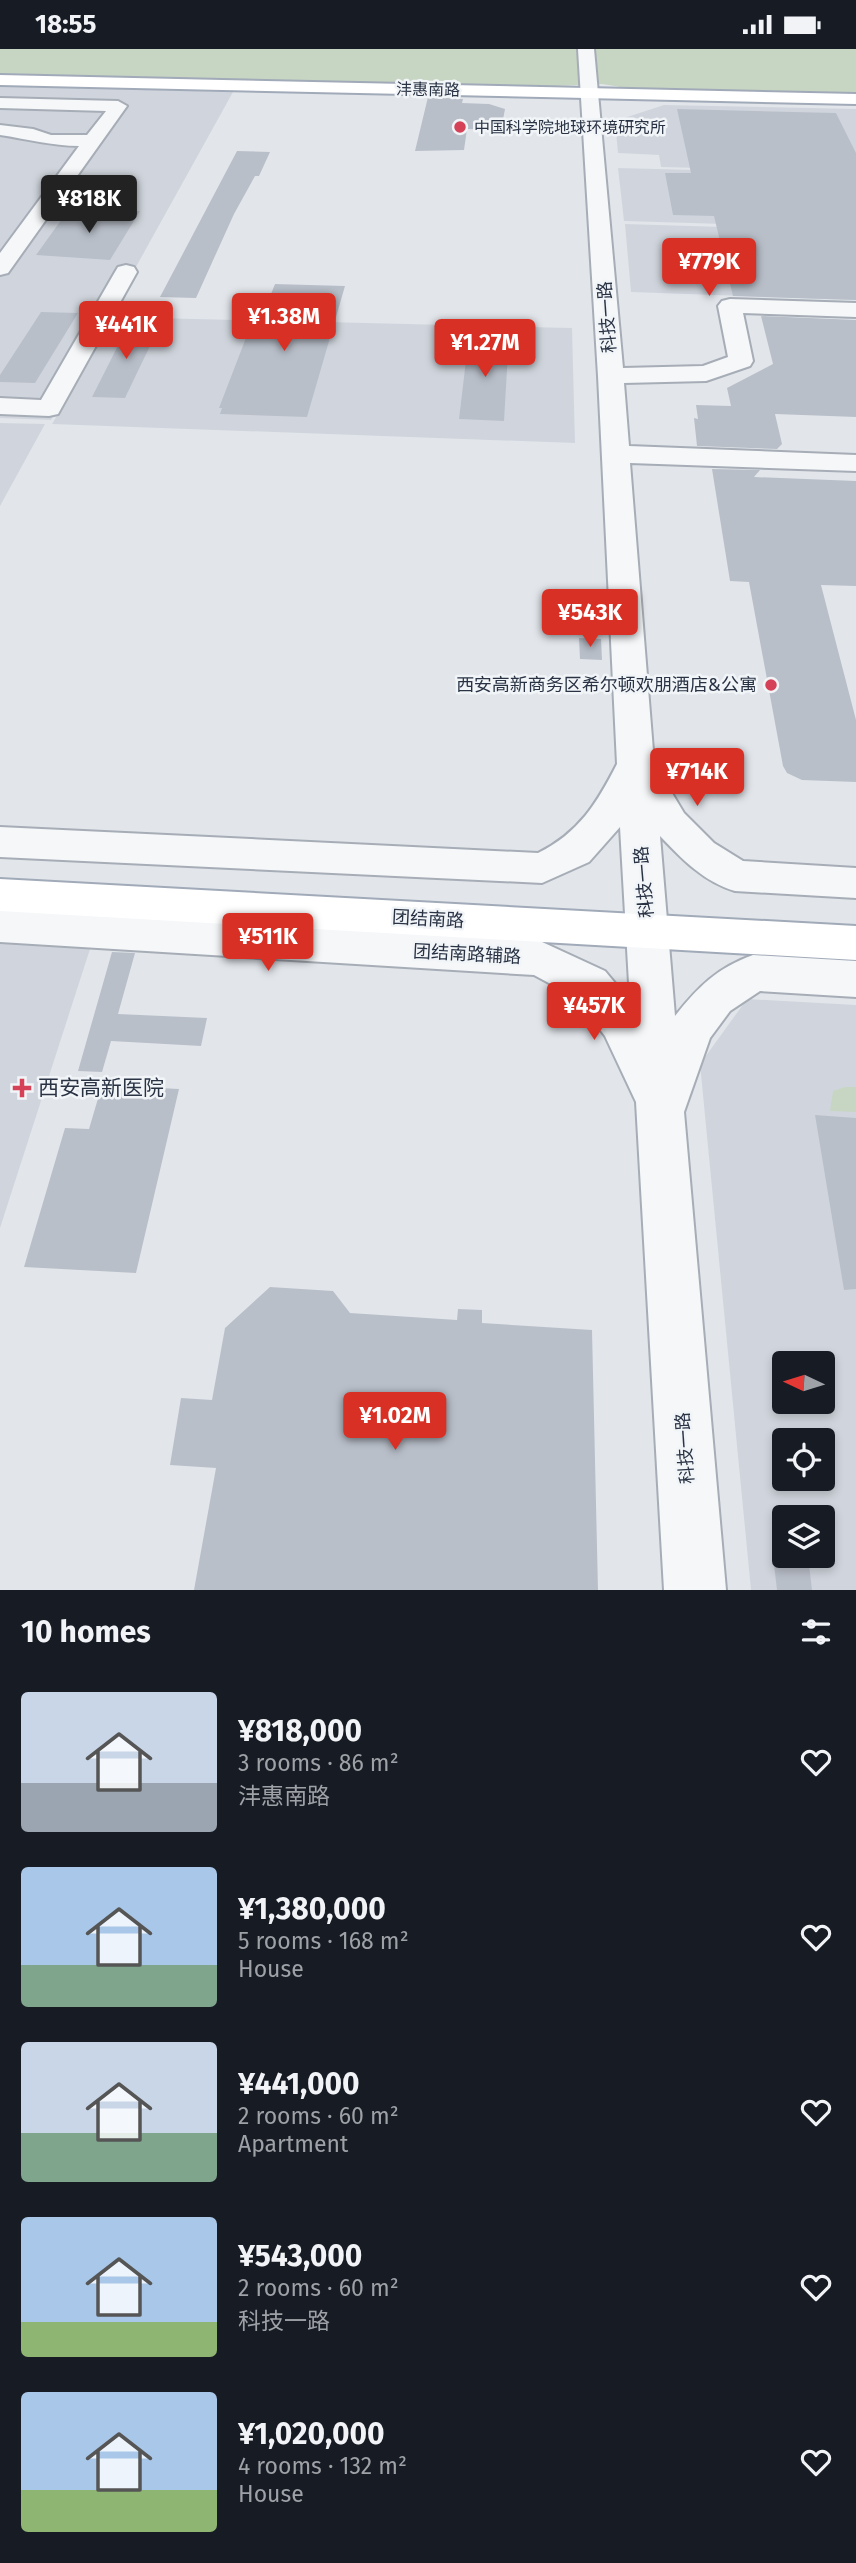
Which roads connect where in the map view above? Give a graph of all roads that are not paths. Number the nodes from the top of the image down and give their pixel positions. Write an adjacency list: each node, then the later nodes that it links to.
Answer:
1 (586, 49): 4 (street, 科技一路)
2 (0, 80): 3 (main road, 沣惠南路)
3 (28, 81): 4 (main road, 沣惠南路); 6 (street)
4 (589, 93): 5 (main road, 沣惠南路); 16 (street, 科技一路)
5 (856, 99)
6 (3, 103): 9 (street)
7 (0, 129): 8 (street)
8 (48, 140): 9 (street); 10 (street)
9 (92, 141): 12 (street)
10 (0, 149)
11 (8, 219): 12 (street)
12 (34, 220): 13 (street)
13 (0, 268)
14 (126, 272): 17 (street)
15 (856, 310): 16 (street)
16 (611, 376): 18 (street, 科技一路)
17 (0, 406)
18 (617, 454): 19 (street); 20 (street, 科技一路)
19 (856, 463)
20 (636, 763): 21 (street); 23 (street); 26 (street, 科技一路)
21 (0, 842)
22 (0, 871): 26 (main road, 团结南路)
23 (856, 883)
24 (0, 895): 26 (main road, 团结南路)
25 (856, 917): 26 (main road, 团结南路)
26 (647, 919): 28 (main road, 团结南路); 30 (street, 科技一路)
27 (0, 926): 30 (street, 团结南路辅路)
28 (856, 943)
29 (856, 979): 30 (street)
30 (662, 1111): 31 (street, 科技一路)
31 (695, 1590)

